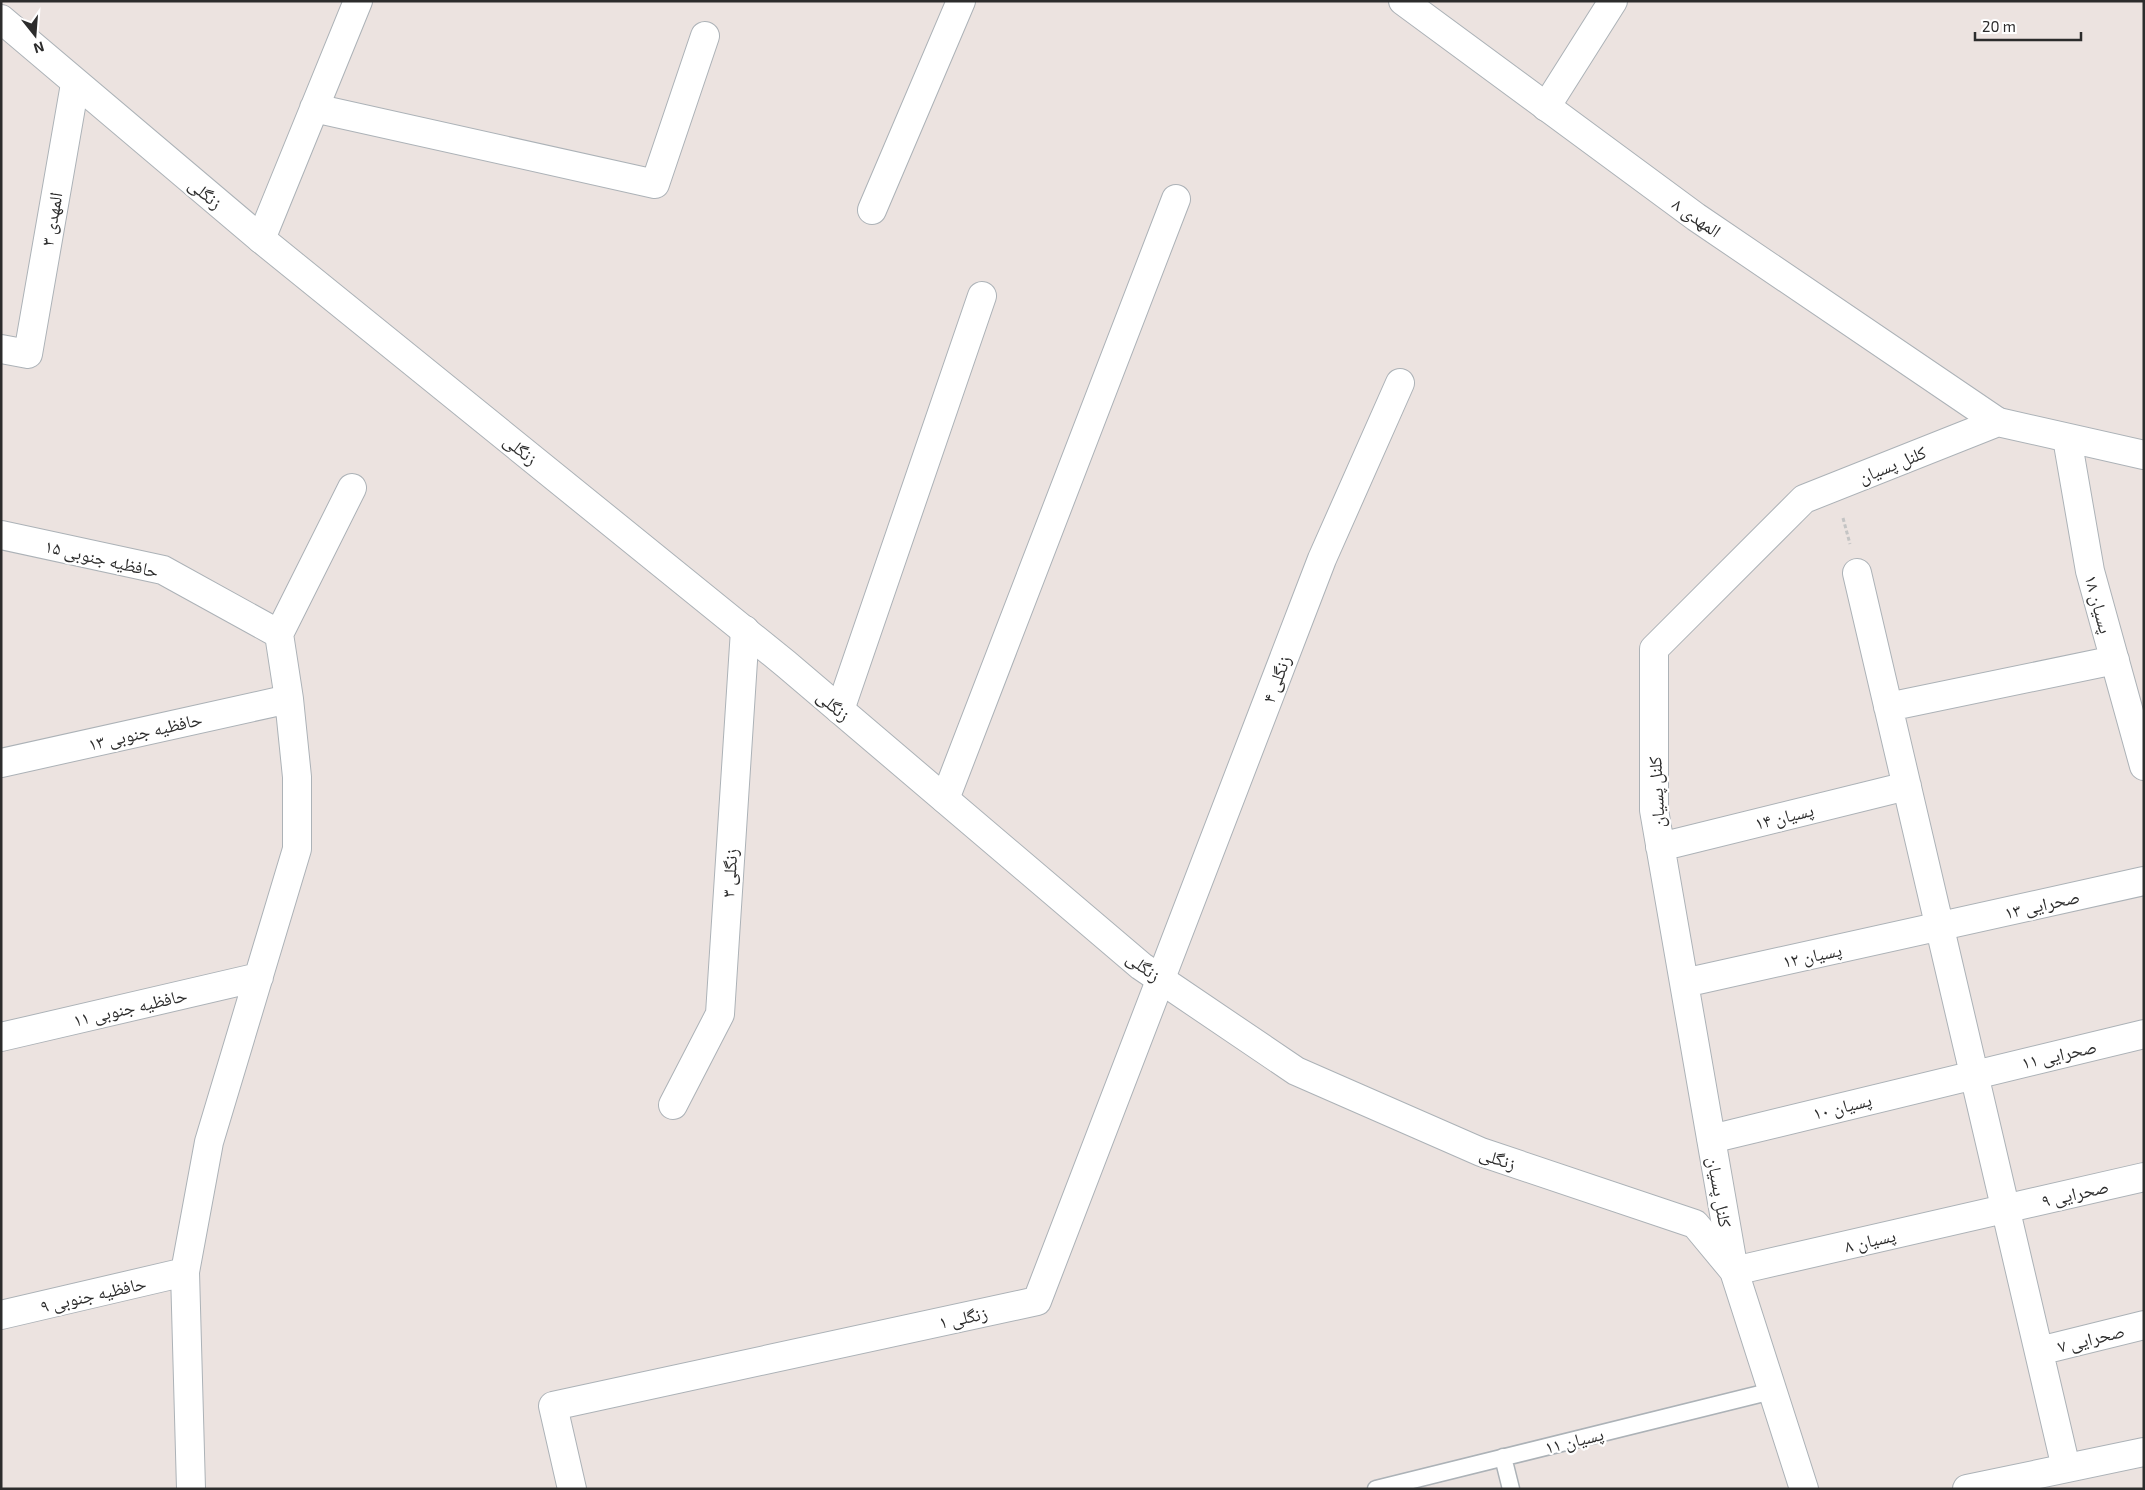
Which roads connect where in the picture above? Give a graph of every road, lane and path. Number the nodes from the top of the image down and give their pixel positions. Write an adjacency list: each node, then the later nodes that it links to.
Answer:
1 (358, 1): 9 (street)
2 (961, 1): 11 (street)
3 (1403, 1): 8 (street, المهدی ۸)
4 (1613, 1): 8 (street)
5 (1, 19): 7 (street, زنگلی)
6 (705, 36): 9 (street)
7 (75, 84): 12 (street, زنگلی); 14 (street, المهدی ۳)
8 (1546, 107): 16 (street, المهدی ۸)
9 (314, 108): 12 (street)
10 (1176, 199): 32 (street)
11 (872, 210)
12 (260, 239): 23 (street, زنگلی)
13 (982, 296): 28 (street)
14 (1, 349)
15 (1400, 382): 37 (street, زنگلی ۴)
16 (1998, 422): 17 (street); 19 (street, کلنل پسیان)
17 (2067, 438): 18 (street); 25 (street, پسیان ۱۸)
18 (2144, 456)
19 (1836, 486): 22 (path); 33 (street, کلنل پسیان)
20 (352, 488): 24 (street)
21 (1, 535): 24 (street, حافظیه جنوبی ۱۵)
22 (1857, 573): 27 (street)
23 (745, 630): 28 (street, زنگلی); 42 (street, زنگلی ۳)
24 (279, 634): 26 (street)
25 (2115, 660): 27 (street); 30 (street, پسیان ۱۸)
26 (289, 699): 29 (street, حافظیه جنوبی ۱۳); 36 (street)
27 (1888, 707): 31 (street)
28 (840, 710): 32 (street, زنگلی)
29 (1, 763)
30 (2144, 766)
31 (1907, 786): 33 (street, پسیان ۱۴); 35 (street)
32 (945, 799): 37 (street, زنگلی)
33 (1660, 847): 38 (street, کلنل پسیان)
34 (2144, 881): 35 (street, صحرایی ۱۳)
35 (1940, 926): 38 (street, پسیان ۱۲); 41 (street)
36 (259, 977): 40 (street, حافظیه جنوبی ۱۱); 47 (street)
37 (1161, 980): 46 (street, زنگلی); 56 (street, زنگلی ۱)
38 (1684, 983): 43 (street, کلنل پسیان)
39 (2144, 1034): 41 (street, صحرایی ۱۱)
40 (1, 1037)
41 (1974, 1074): 43 (street, پسیان ۱۰); 45 (street)
42 (673, 1105)
43 (1711, 1139): 46 (street, کلنل پسیان)
44 (2144, 1176): 45 (street, صحرایی ۹)
45 (2006, 1209): 46 (street, پسیان ۸); 50 (street)
46 (1734, 1271): 51 (street, کلنل پسیان)
47 (185, 1272): 48 (street, حافظیه جنوبی ۹); 55 (street)
48 (1, 1315)
49 (2144, 1325): 50 (street, صحرایی ۷)
50 (2039, 1351): 54 (street)
51 (1772, 1391): 53 (lane, پسیان ۱۱); 59 (street, کلنل پسیان)
52 (2144, 1452): 54 (street)
53 (1503, 1457): 57 (lane, پسیان ۱۱); 58 (lane)
54 (2066, 1468): 60 (street)
55 (191, 1489)
56 (572, 1489)
57 (1376, 1489)
58 (1511, 1489)
59 (1804, 1489)
60 (1967, 1489)

